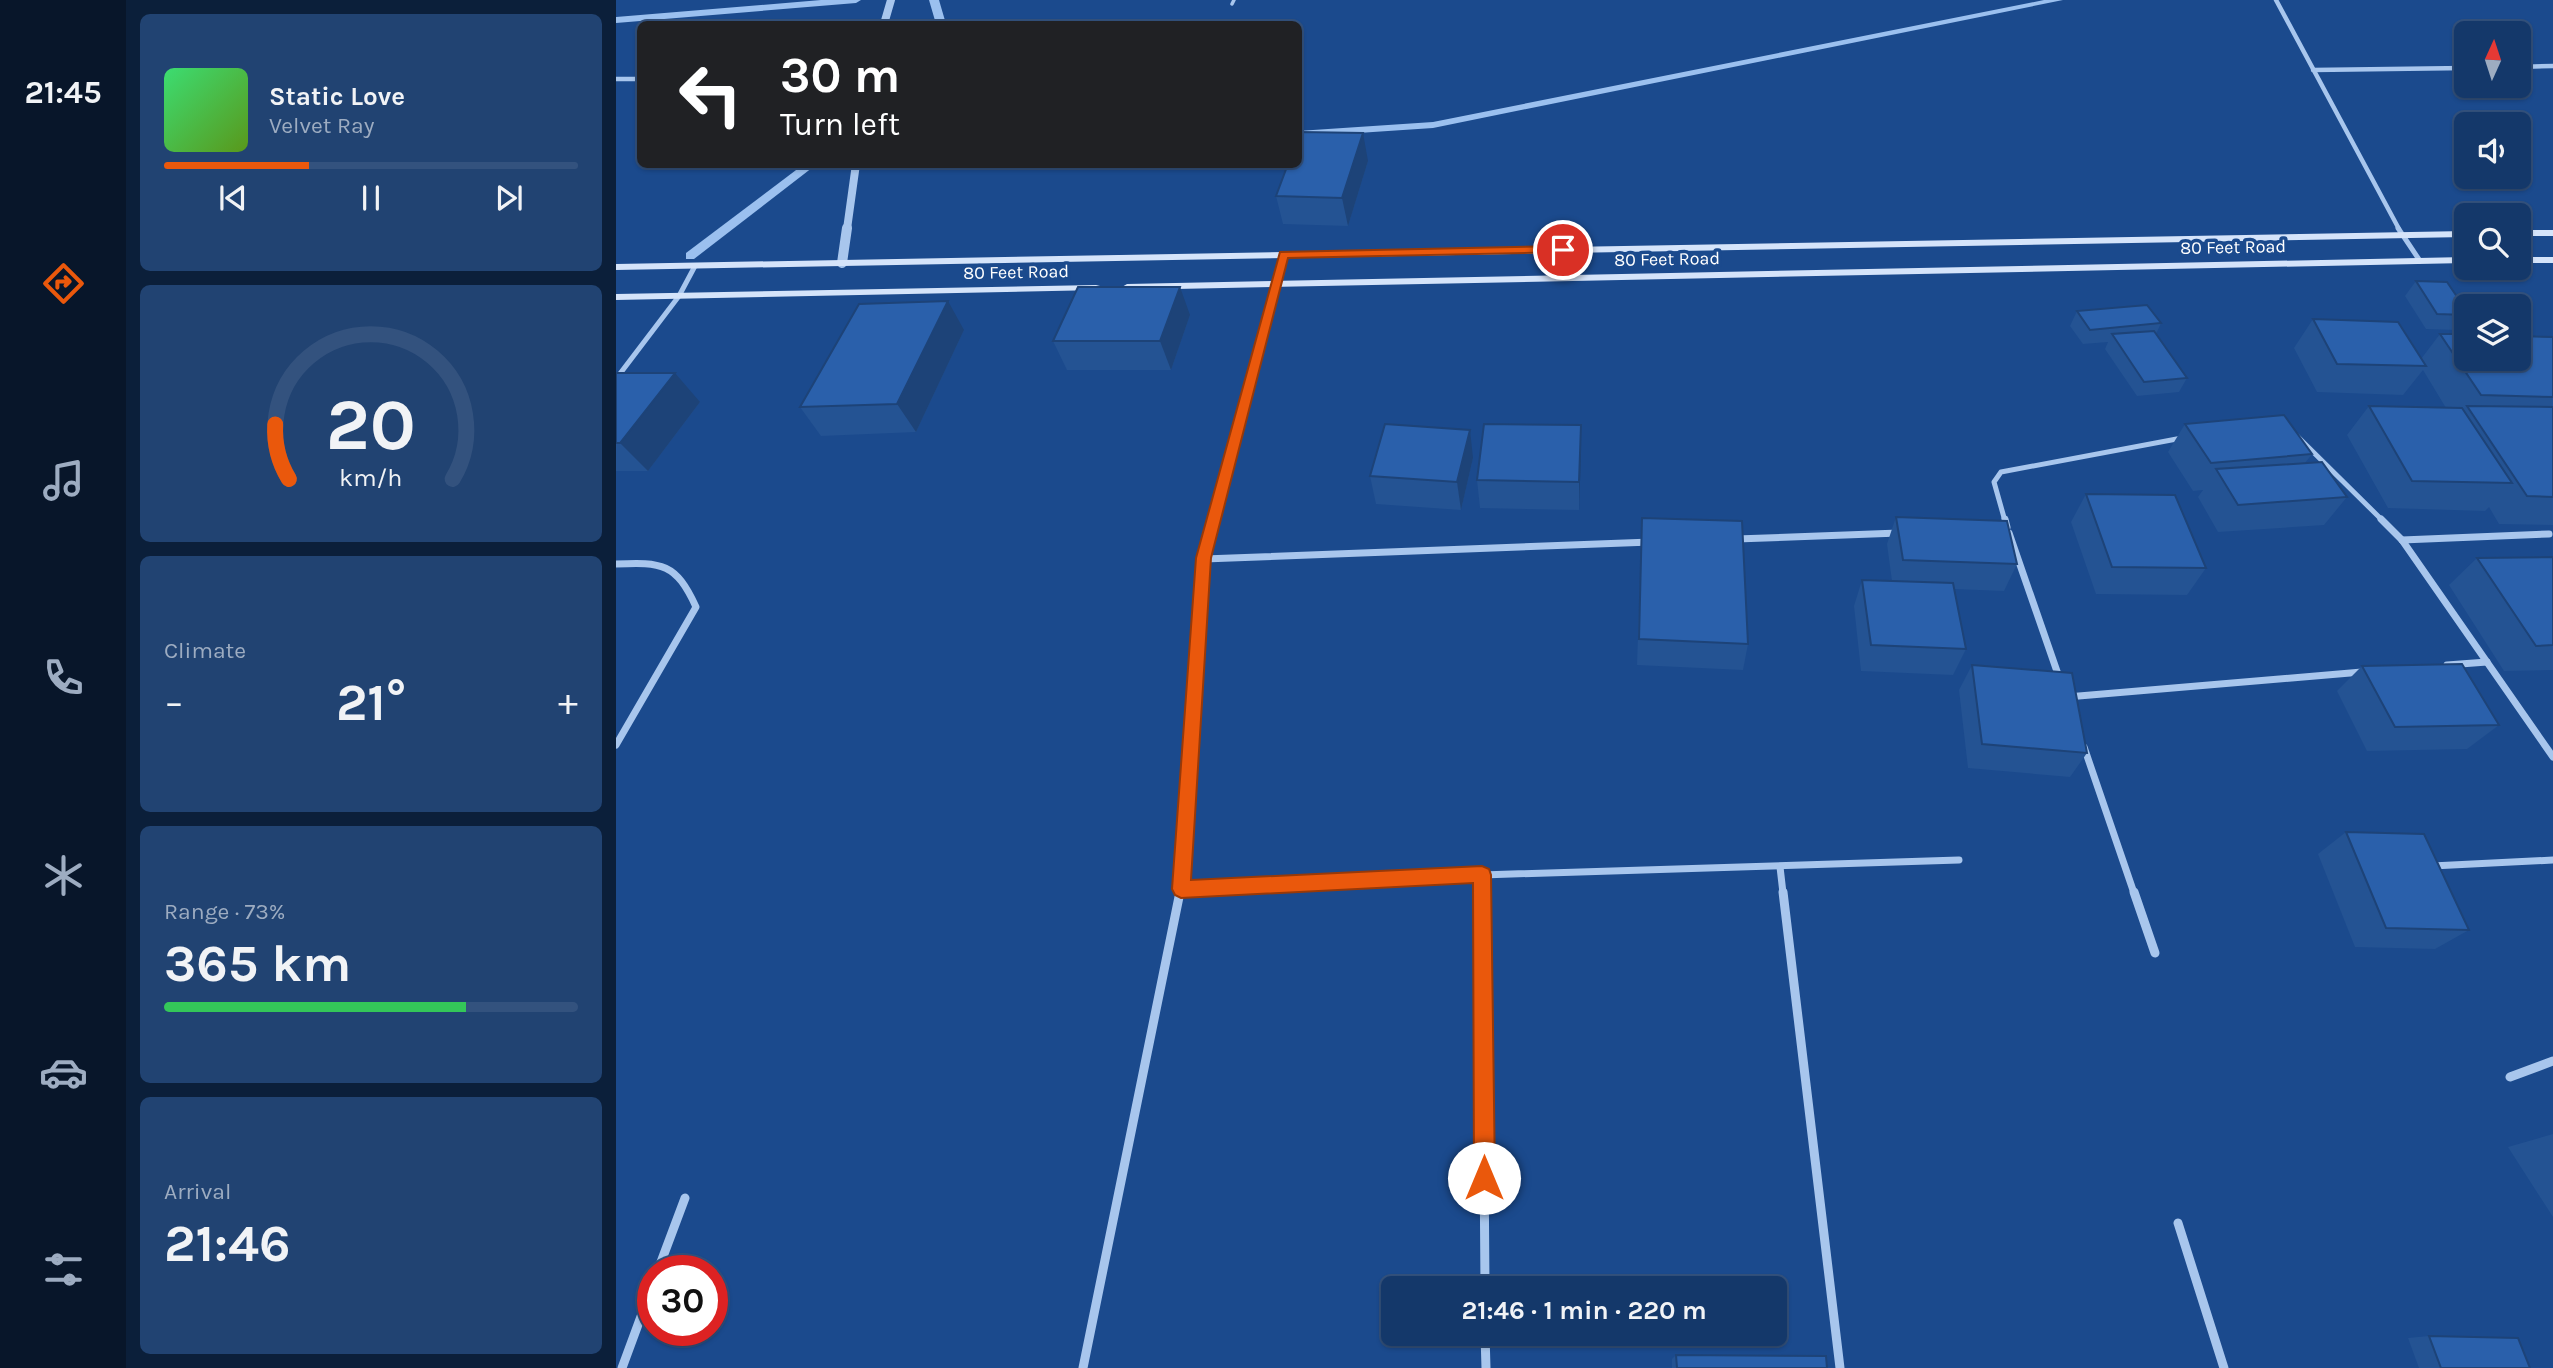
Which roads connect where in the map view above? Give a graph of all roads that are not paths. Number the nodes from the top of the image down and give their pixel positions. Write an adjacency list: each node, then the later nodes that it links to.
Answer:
1 (891, 0): 3 (street)
2 (2276, 0): 7 (street)
3 (885, 21)
4 (2553, 66): 5 (street)
5 (2531, 67)
6 (2454, 68): 7 (street)
7 (2313, 70): 14 (street)
8 (616, 79): 9 (street)
9 (637, 79)
10 (855, 168): 20 (street)
11 (2531, 233): 12 (main road)
12 (2553, 233)
13 (2454, 234): 14 (main road, 80 Feet Road)
14 (2402, 235): 15 (main road, 80 Feet Road); 19 (street)
15 (1284, 254): 20 (main road, 80 Feet Road); 23 (street)
16 (2454, 260): 19 (main road, 80 Feet Road)
17 (2531, 260): 18 (main road)
18 (2553, 260)
19 (2420, 261): 23 (main road, 80 Feet Road)
20 (842, 263): 21 (main road, 80 Feet Road)
21 (695, 266): 22 (main road, 80 Feet Road); 24 (street)
22 (616, 267)
23 (1274, 284): 24 (main road, 80 Feet Road); 36 (street)
24 (679, 296): 25 (main road, 80 Feet Road); 26 (street)
25 (616, 297)
26 (616, 379)
27 (2285, 427): 34 (street)
28 (2195, 436): 30 (street)
29 (1993, 529): 30 (street)
30 (2007, 529): 41 (street)
31 (1910, 532): 33 (street)
32 (2549, 534): 34 (street)
33 (1730, 539)
34 (2402, 540): 38 (street)
35 (1661, 542): 36 (street)
36 (1203, 558): 52 (street)
37 (616, 564): 44 (street)
38 (2487, 662): 39 (street); 45 (street)
39 (2433, 666)
40 (2365, 672): 41 (street)
41 (2067, 697): 42 (street)
42 (2071, 710)
43 (2080, 736): 53 (street)
44 (616, 745)
45 (2550, 746): 46 (street)
46 (2553, 757)
47 (1959, 860): 50 (street)
48 (2553, 860): 49 (street)
49 (2425, 866)
50 (1780, 867): 51 (street); 65 (street)
51 (1482, 875): 52 (street); 59 (street)
52 (1181, 889): 63 (street)
53 (2155, 953)
54 (2553, 1061): 55 (street)
55 (2510, 1077)
56 (685, 1198): 58 (street)
57 (2178, 1223): 66 (street)
58 (664, 1255)
59 (1485, 1276)
60 (637, 1327): 62 (street)
61 (1485, 1346): 64 (street)
62 (622, 1368)
63 (1083, 1368)
64 (1486, 1368)
65 (1840, 1368)
66 (2224, 1368)

